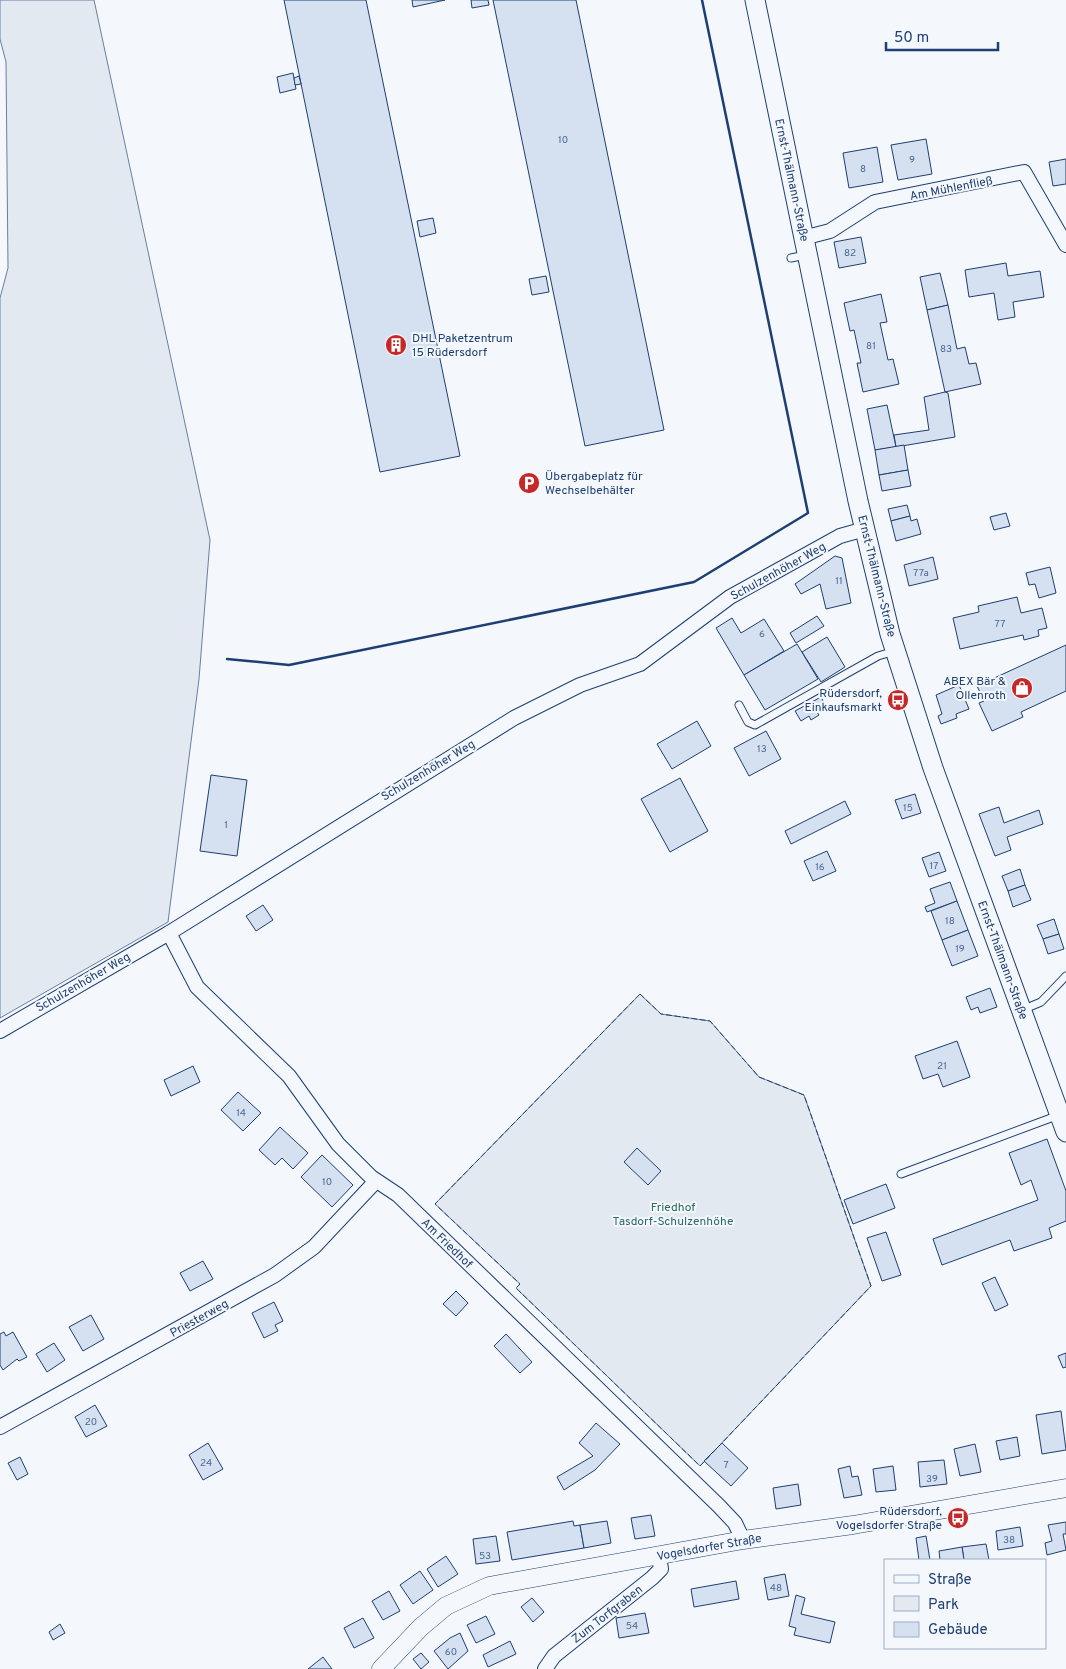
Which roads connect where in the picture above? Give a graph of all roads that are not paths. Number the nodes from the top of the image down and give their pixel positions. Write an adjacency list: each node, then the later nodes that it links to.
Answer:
1 (755, 0): 3 (main road, Ernst-Thälmann-Straße)
2 (1066, 245): 3 (street, Am Mühlenfließ)
3 (801, 250): 4 (main road, Ernst-Thälmann-Straße)
4 (865, 529): 5 (main road, Ernst-Thälmann-Straße); 7 (street, Schulzenhöher Weg)
5 (896, 651): 6 (lane); 9 (main road, Ernst-Thälmann-Straße)
6 (739, 705)
7 (168, 933): 10 (street, Schulzenhöher Weg); 14 (street, Am Friedhof)
8 (1066, 976): 9 (lane)
9 (1022, 1010): 11 (main road, Ernst-Thälmann-Straße)
10 (0, 1031)
11 (1060, 1114): 12 (main road, Ernst-Thälmann-Straße); 13 (lane)
12 (1066, 1132)
13 (901, 1174)
14 (376, 1181): 15 (street, Priesterweg); 17 (street, Am Friedhof)
15 (0, 1427)
16 (1066, 1488): 17 (street, Vogelsdorfer Straße)
17 (743, 1540): 18 (street, Vogelsdorfer Straße)
18 (660, 1556): 19 (street, Vogelsdorfer Straße); 20 (street, Zum Torfgraben)
19 (381, 1669)
20 (545, 1669)

